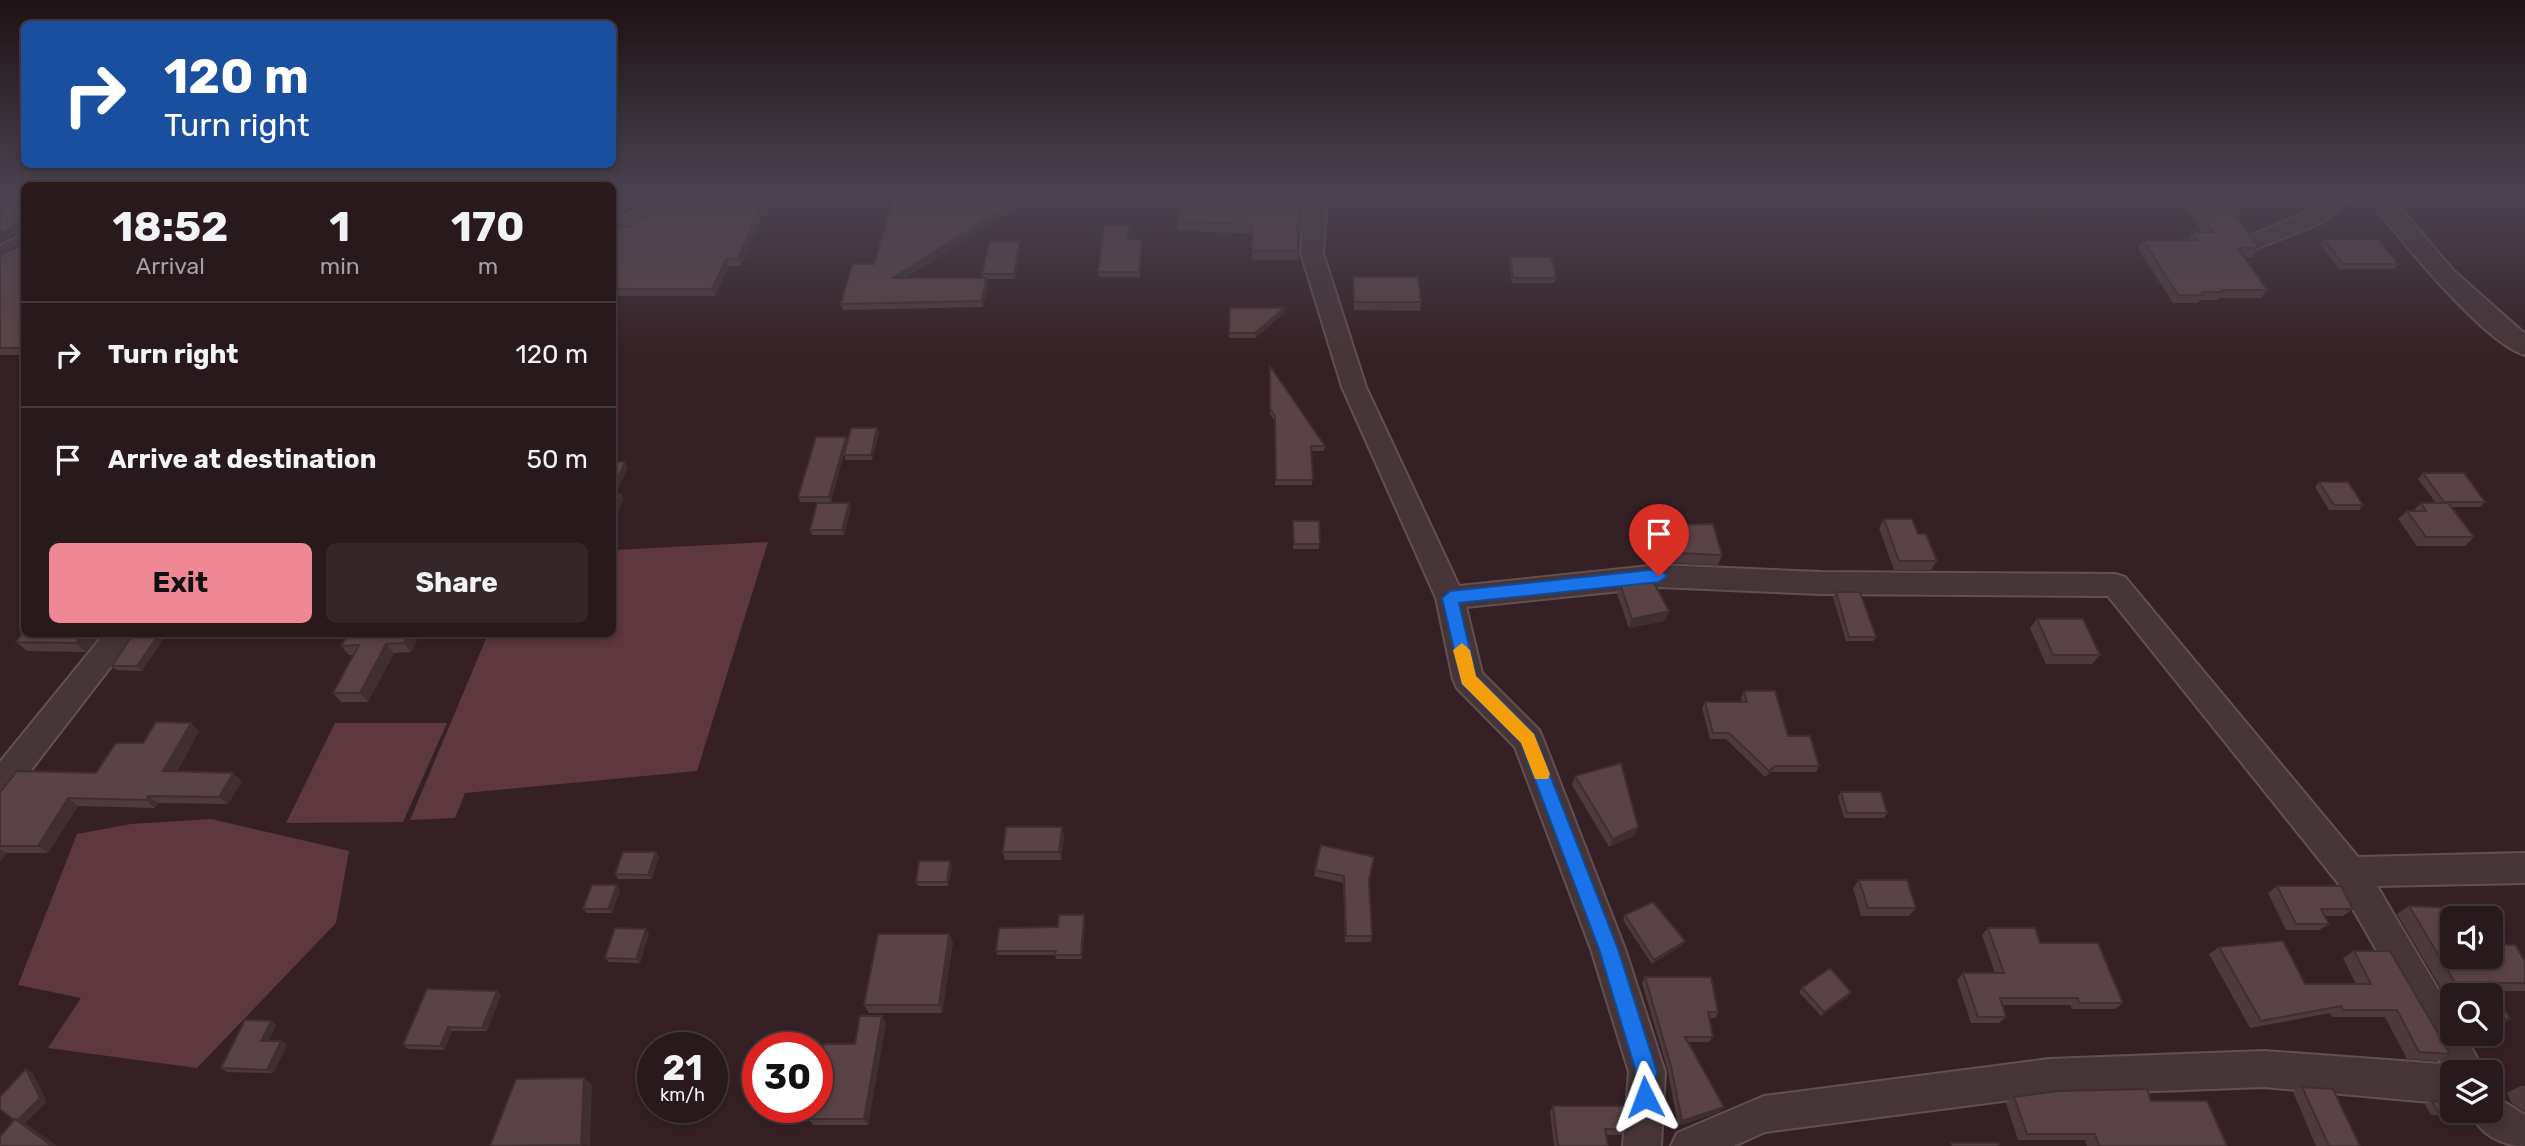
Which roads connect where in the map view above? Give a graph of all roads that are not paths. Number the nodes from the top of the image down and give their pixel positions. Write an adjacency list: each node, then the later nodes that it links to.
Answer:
1 (1312, 248): 4 (street)
2 (2420, 248): 3 (street)
3 (2525, 347)
4 (1450, 598): 8 (street); 13 (street)
5 (119, 637): 6 (street)
6 (0, 786)
7 (2525, 869): 8 (street)
8 (2350, 872): 9 (street)
9 (2459, 1060)
10 (2440, 1082): 14 (street)
11 (2503, 1122): 12 (street)
12 (2525, 1137)
13 (1642, 1146)
14 (1690, 1146)

